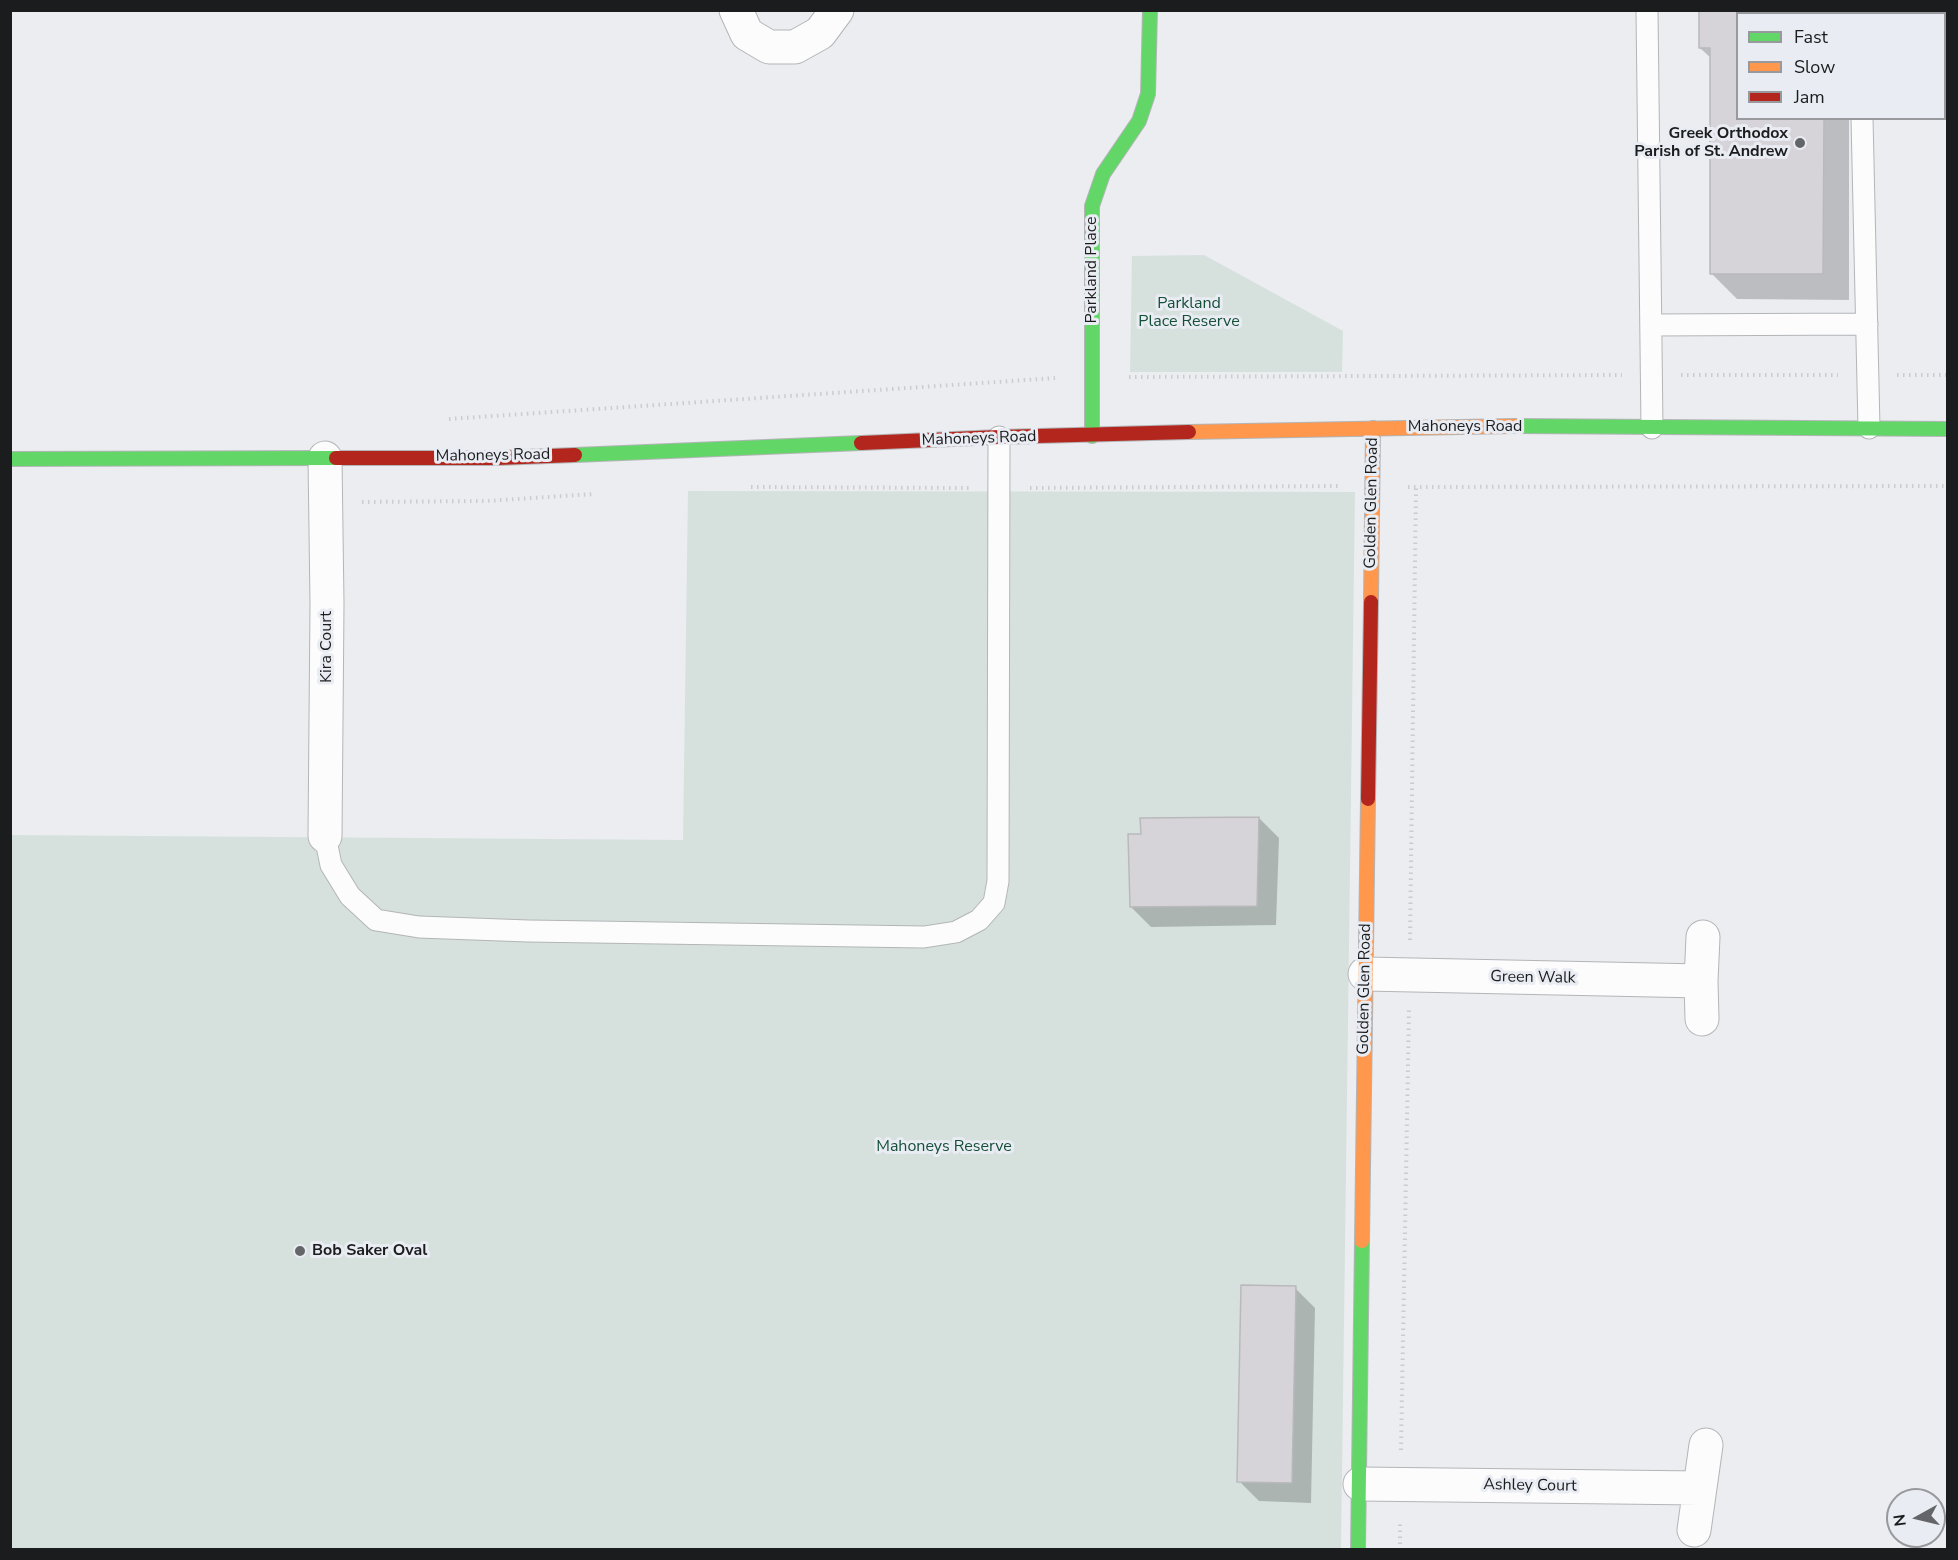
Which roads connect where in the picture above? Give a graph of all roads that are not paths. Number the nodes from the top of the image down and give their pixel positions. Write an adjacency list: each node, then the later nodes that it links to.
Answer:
1 (736, 10): 2 (street)
2 (837, 10)
3 (1150, 10): 12 (main road, Parkland Place)
4 (1647, 10): 7 (lane)
5 (1862, 120): 6 (lane)
6 (1867, 324): 7 (lane); 10 (lane)
7 (1651, 325): 9 (lane)
8 (1373, 428): 9 (main road, Mahoneys Road); 12 (main road, Mahoneys Road); 18 (main road, Golden Glen Road)
9 (1652, 428): 10 (main road, Mahoneys Road)
10 (1869, 428): 11 (main road, Mahoneys Road)
11 (1947, 429)
12 (1092, 436): 13 (main road, Mahoneys Road)
13 (999, 437): 14 (main road, Mahoneys Road); 16 (lane)
14 (325, 458): 15 (main road, Mahoneys Road); 16 (street, Kira Court)
15 (10, 459)
16 (325, 836)
17 (1703, 937): 19 (street)
18 (1365, 974): 19 (street, Green Walk); 22 (main road, Golden Glen Road)
19 (1701, 981): 20 (street)
20 (1702, 1019)
21 (1706, 1445): 23 (street)
22 (1360, 1484): 23 (street, Ashley Court); 25 (main road, Golden Glen Road)
23 (1700, 1488): 24 (street)
24 (1694, 1530)
25 (1358, 1550)

